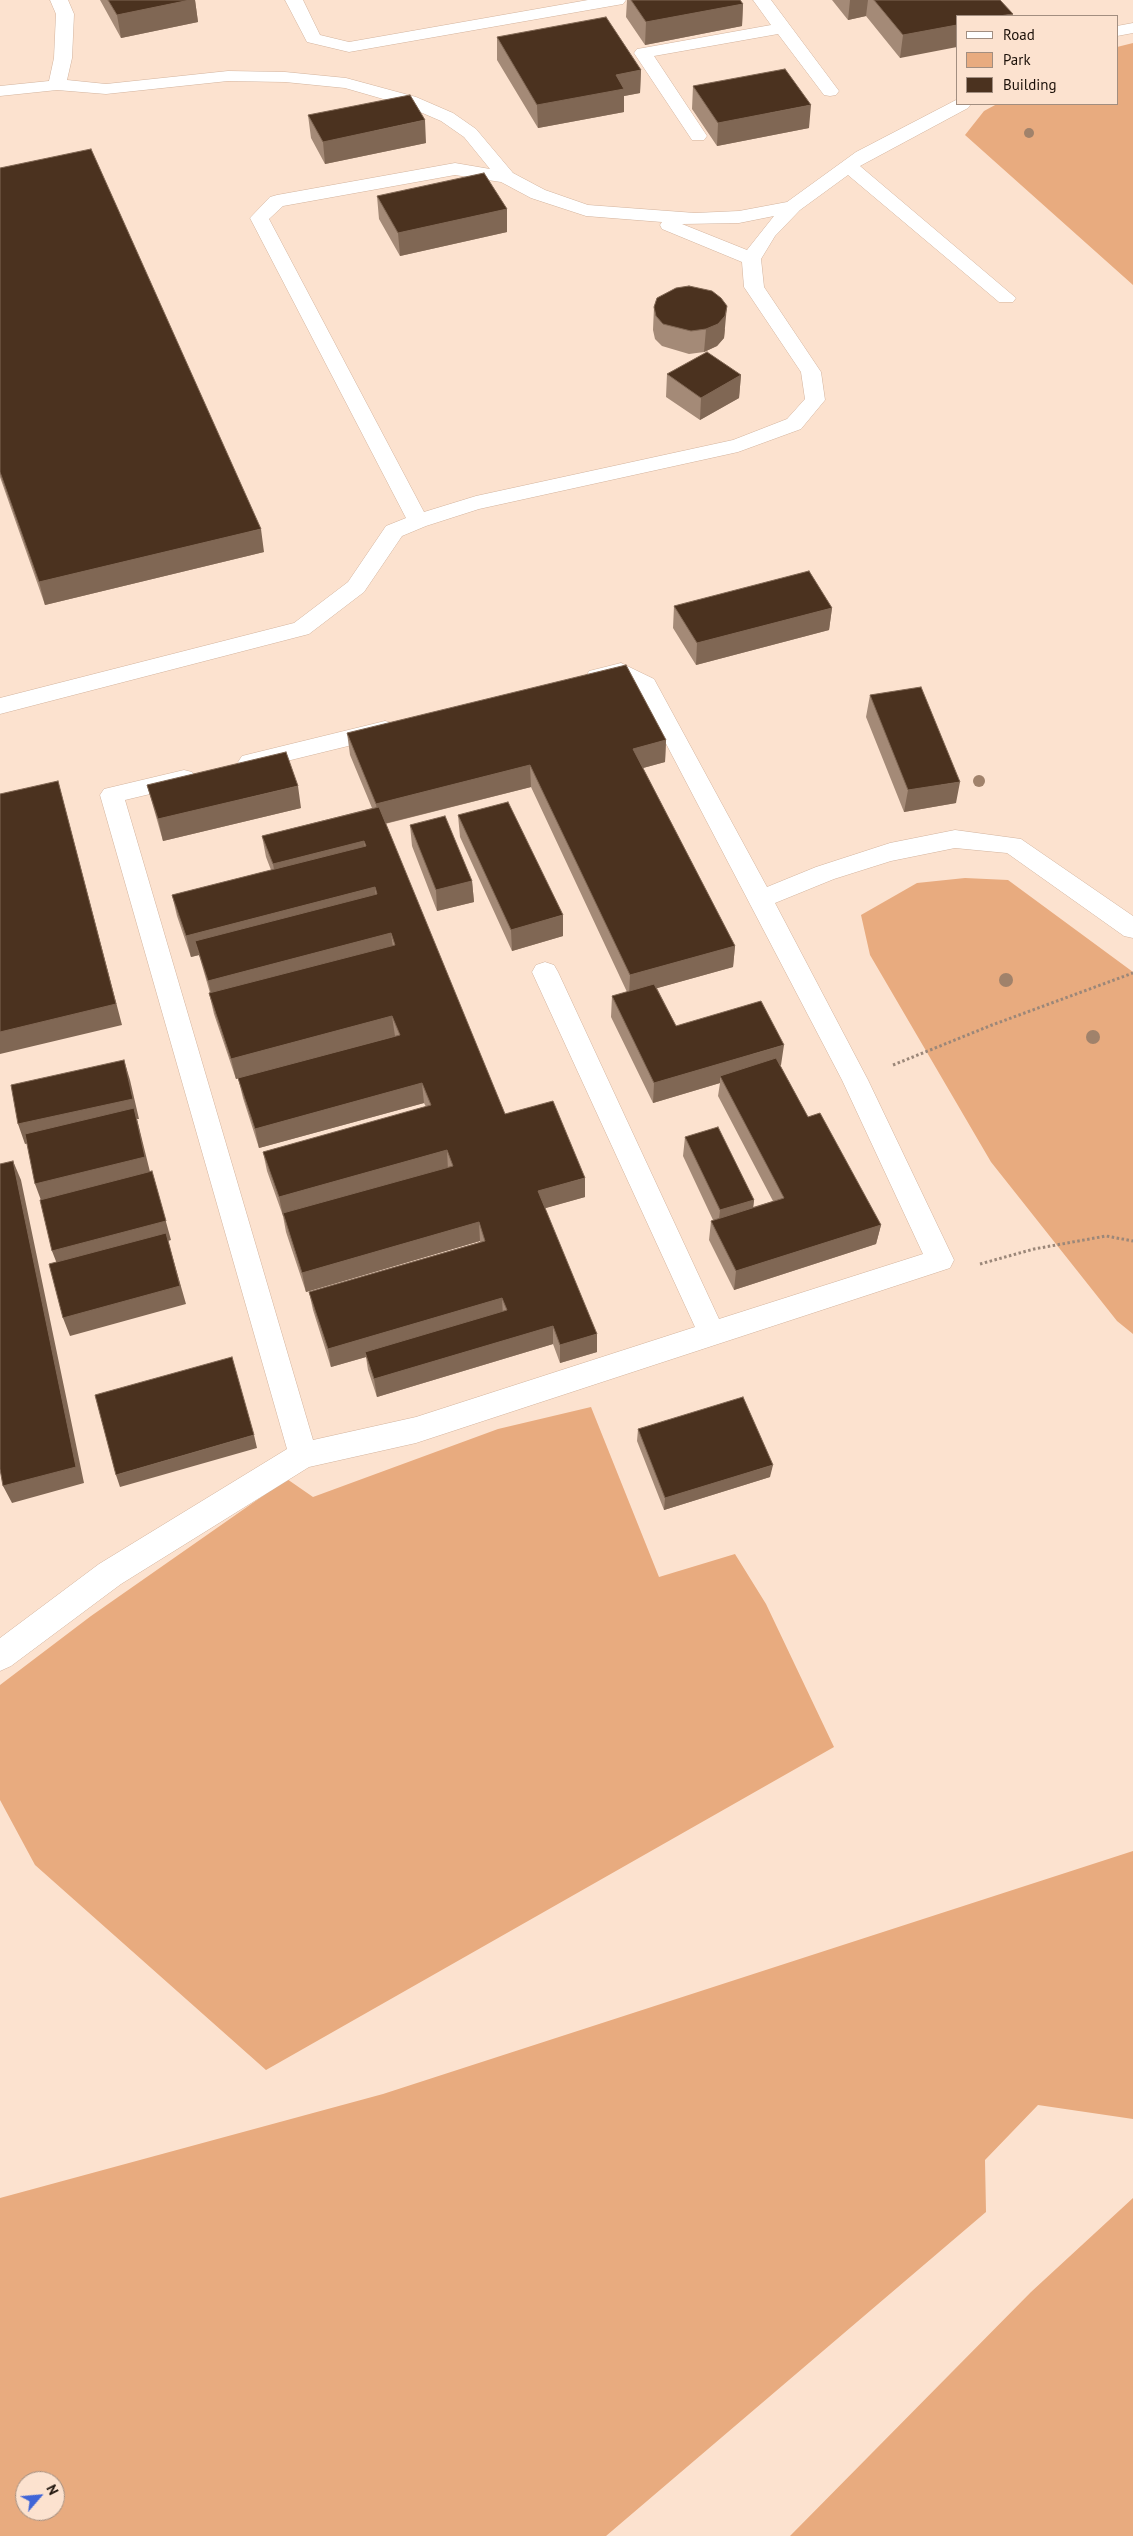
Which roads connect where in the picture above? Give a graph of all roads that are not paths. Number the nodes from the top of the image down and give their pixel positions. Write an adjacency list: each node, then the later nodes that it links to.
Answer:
1 (59, 0): 8 (lane)
2 (294, 0): 3 (lane)
3 (617, 0)
4 (762, 0): 5 (lane)
5 (782, 28): 10 (lane); 12 (lane)
6 (1133, 28): 7 (lane)
7 (1118, 31)
8 (57, 85): 9 (lane); 14 (lane)
9 (0, 91)
10 (830, 91)
11 (960, 105): 13 (lane)
12 (698, 136)
13 (849, 166): 15 (lane); 18 (lane)
14 (506, 177): 16 (lane); 19 (lane)
15 (793, 206): 16 (lane); 17 (lane)
16 (644, 216): 17 (lane)
17 (751, 259): 19 (lane)
18 (1006, 298)
19 (418, 521): 21 (lane)
20 (573, 683): 23 (lane)
21 (0, 706)
22 (410, 723): 27 (lane)
23 (761, 899): 24 (lane); 26 (lane)
24 (1133, 929)
25 (545, 972): 26 (lane)
26 (712, 1334): 27 (lane)
27 (303, 1455): 28 (lane)
28 (0, 1656)

